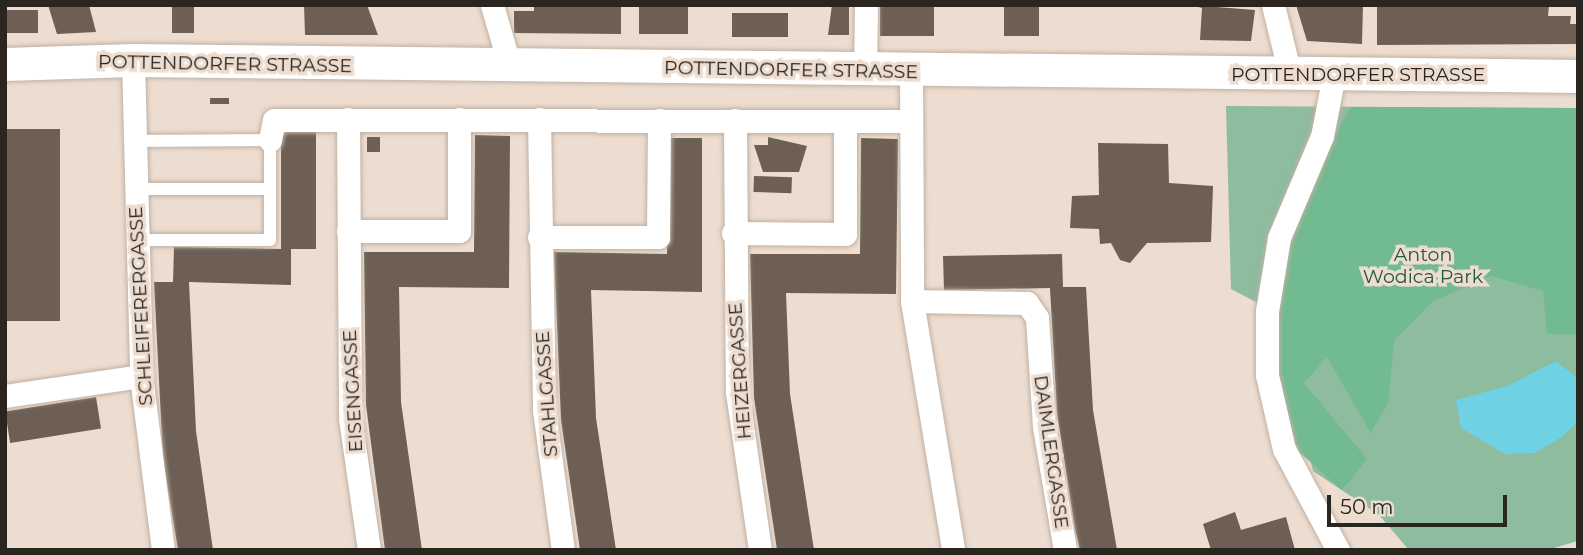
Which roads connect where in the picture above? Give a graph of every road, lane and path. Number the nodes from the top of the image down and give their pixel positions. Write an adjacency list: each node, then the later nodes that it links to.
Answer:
1 (492, 5): 6 (street)
2 (866, 5): 7 (street)
3 (1273, 5): 9 (street)
4 (134, 60): 5 (main road, POTTENDORFER STRASSE); 6 (main road, POTTENDORFER STRASSE); 20 (street, SCHLEIFERERGASSE)
5 (5, 64)
6 (510, 67): 7 (main road, POTTENDORFER STRASSE)
7 (865, 71): 8 (main road, POTTENDORFER STRASSE)
8 (911, 72): 9 (main road, POTTENDORFER STRASSE); 18 (street)
9 (1290, 74): 10 (main road, POTTENDORFER STRASSE)
10 (1334, 75): 11 (main road, POTTENDORFER STRASSE); 36 (street)
11 (1578, 76)
12 (348, 119): 13 (street); 19 (street); 23 (street, EISENGASSE)
13 (459, 119): 14 (street); 23 (street)
14 (539, 119): 15 (street); 25 (street, STAHLGASSE)
15 (659, 120): 16 (street); 25 (street)
16 (734, 120): 17 (street); 24 (street, HEIZERGASSE)
17 (845, 121): 18 (street); 24 (street)
18 (910, 121): 27 (street)
19 (270, 140): 20 (lane); 22 (lane)
20 (135, 141): 21 (street, SCHLEIFERERGASSE)
21 (136, 189): 22 (lane); 26 (street, SCHLEIFERERGASSE)
22 (270, 189): 26 (lane)
23 (348, 231): 31 (street, EISENGASSE)
24 (733, 233): 33 (street, HEIZERGASSE)
25 (539, 237): 32 (street, STAHLGASSE)
26 (137, 240): 28 (street, SCHLEIFERERGASSE)
27 (912, 301): 34 (street); 35 (street, DAIMLERGASSE)
28 (141, 376): 29 (street); 30 (street, SCHLEIFERERGASSE)
29 (5, 396)
30 (163, 550)
31 (369, 550)
32 (563, 550)
33 (760, 550)
34 (953, 550)
35 (1065, 550)
36 (1338, 550)

